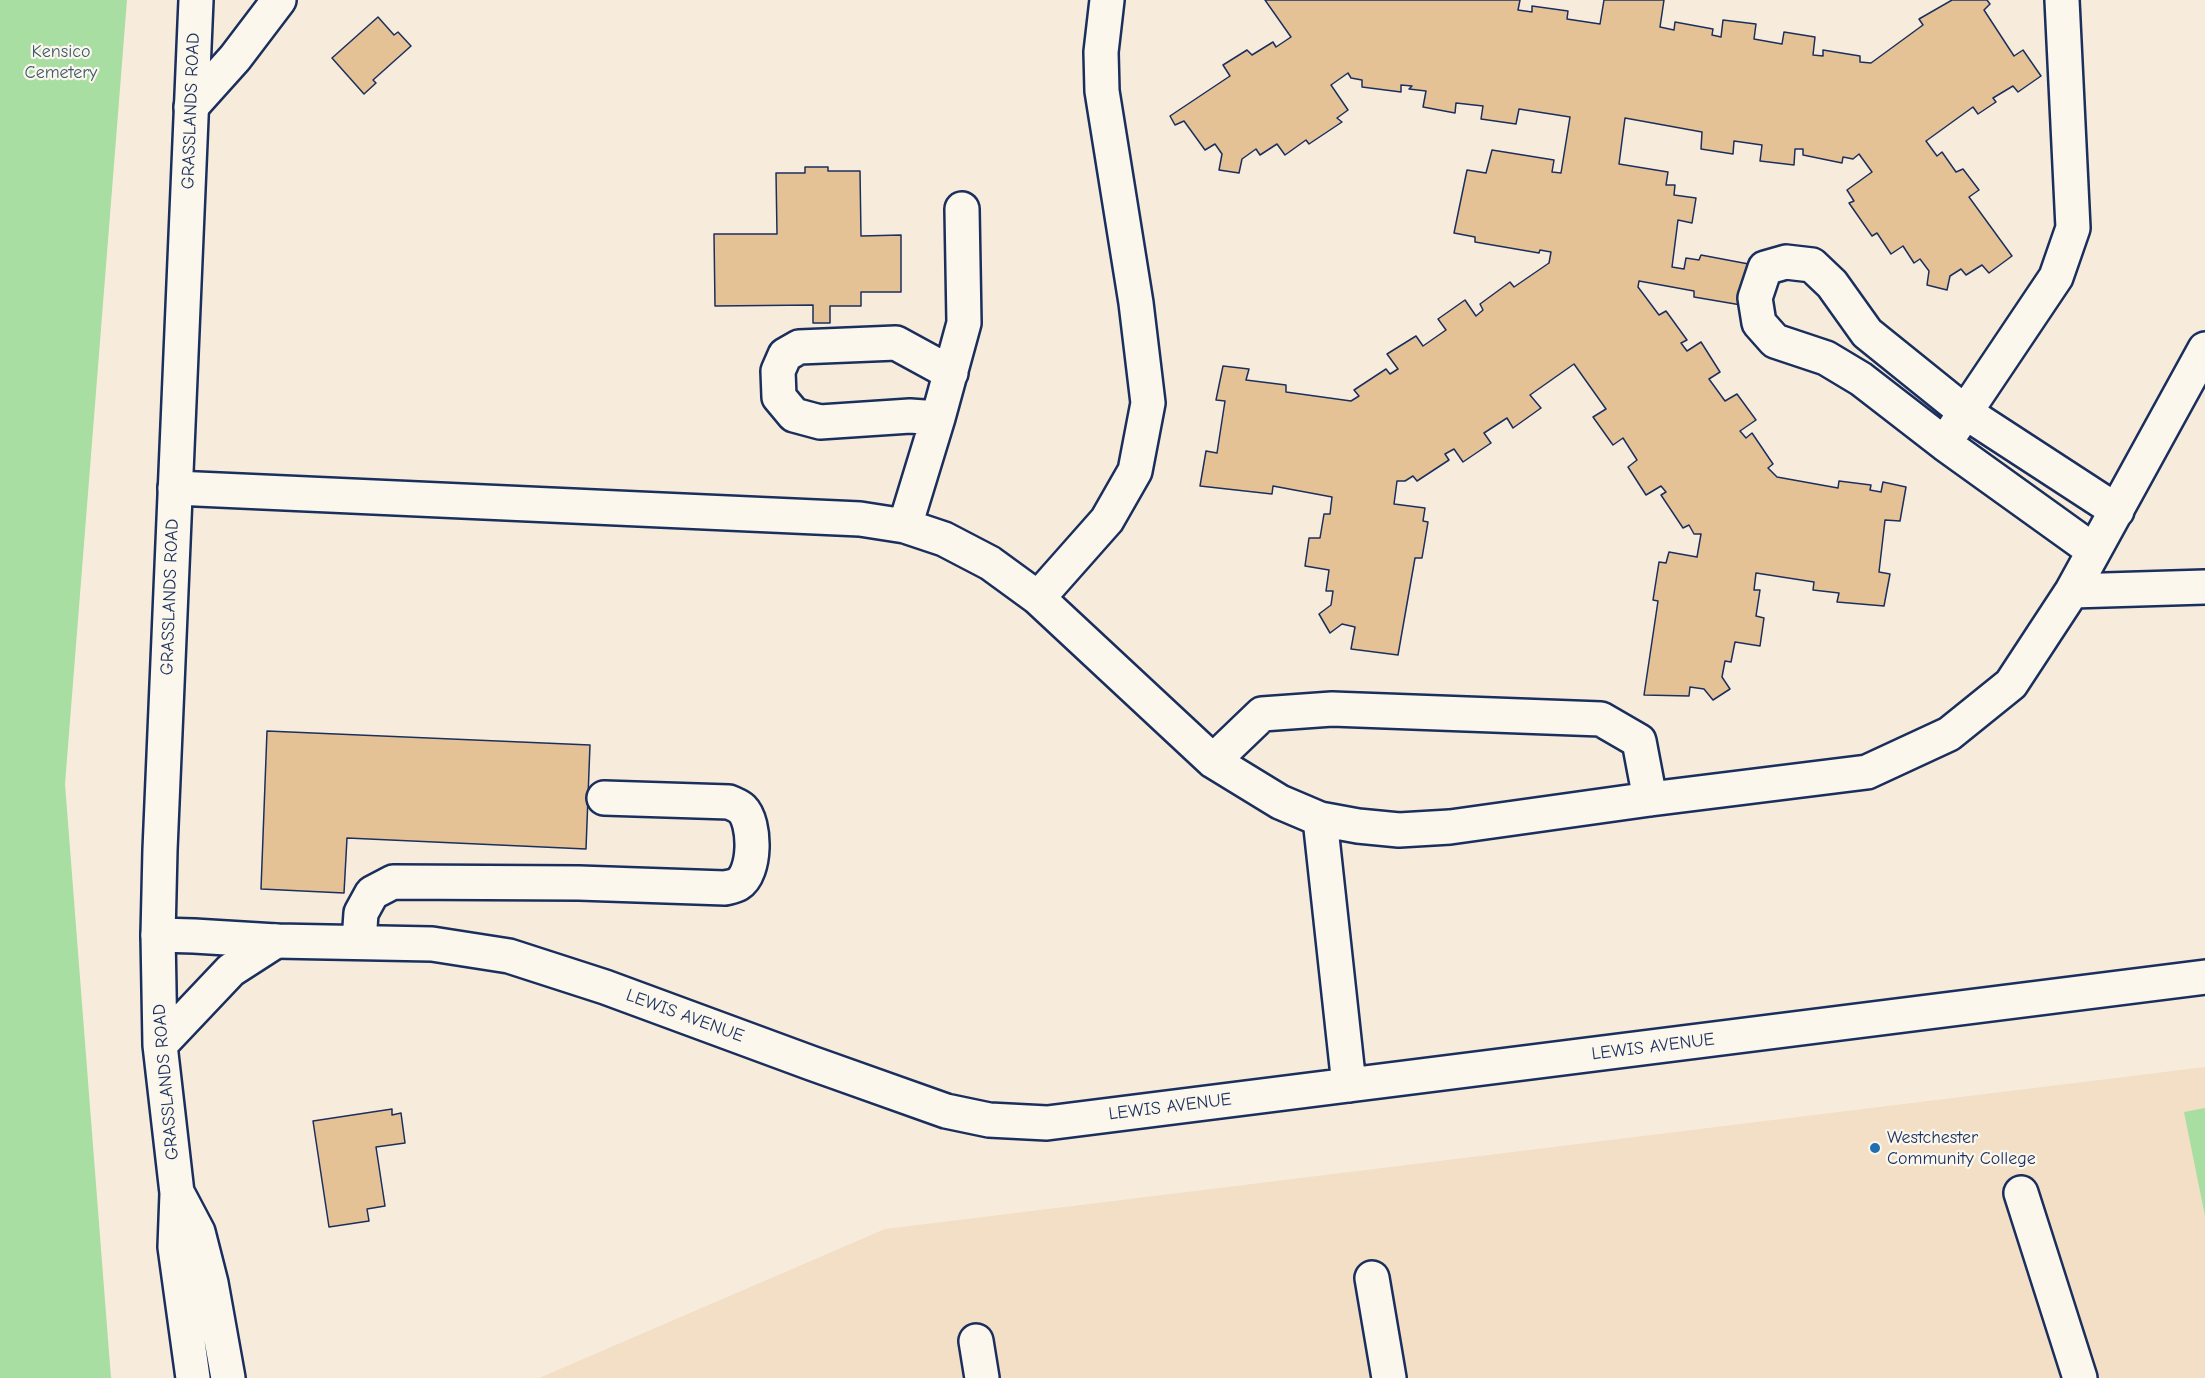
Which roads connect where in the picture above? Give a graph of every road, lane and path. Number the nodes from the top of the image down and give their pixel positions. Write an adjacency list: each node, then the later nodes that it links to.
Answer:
1 (196, 0): 5 (street, GRASSLANDS ROAD)
2 (279, 0): 5 (street)
3 (1107, 0): 18 (street)
4 (2062, 0): 9 (street)
5 (191, 107): 12 (street, GRASSLANDS ROAD)
6 (962, 209): 8 (street)
7 (2205, 349): 13 (street)
8 (951, 373): 10 (street); 10 (street)
9 (1965, 412): 11 (street); 11 (street); 13 (street)
10 (938, 418): 14 (street)
11 (1945, 444): 15 (street)
12 (175, 488): 14 (street); 23 (street, GRASSLANDS ROAD)
13 (2117, 511): 15 (street)
14 (905, 526): 18 (street)
15 (2094, 551): 17 (street)
16 (2205, 587): 17 (street)
17 (2072, 591): 21 (street)
18 (1038, 598): 19 (street)
19 (1213, 761): 21 (street); 22 (street)
20 (604, 798): 25 (street)
21 (1650, 799): 22 (street)
22 (1320, 819): 28 (street)
23 (158, 935): 24 (street, LEWIS AVENUE); 27 (street, GRASSLANDS ROAD)
24 (276, 941): 25 (street, LEWIS AVENUE); 27 (street)
25 (359, 942): 28 (street, LEWIS AVENUE)
26 (2205, 977): 28 (street, LEWIS AVENUE)
27 (160, 1045): 30 (street, GRASSLANDS ROAD)
28 (1349, 1085)
29 (2021, 1192): 37 (street)
30 (177, 1193): 33 (street, GRASSLANDS ROAD); 34 (street, GRASSLANDS ROAD)
31 (1372, 1278): 36 (street)
32 (975, 1341): 35 (street)
33 (193, 1378)
34 (228, 1378)
35 (982, 1378)
36 (1389, 1378)
37 (2080, 1378)

